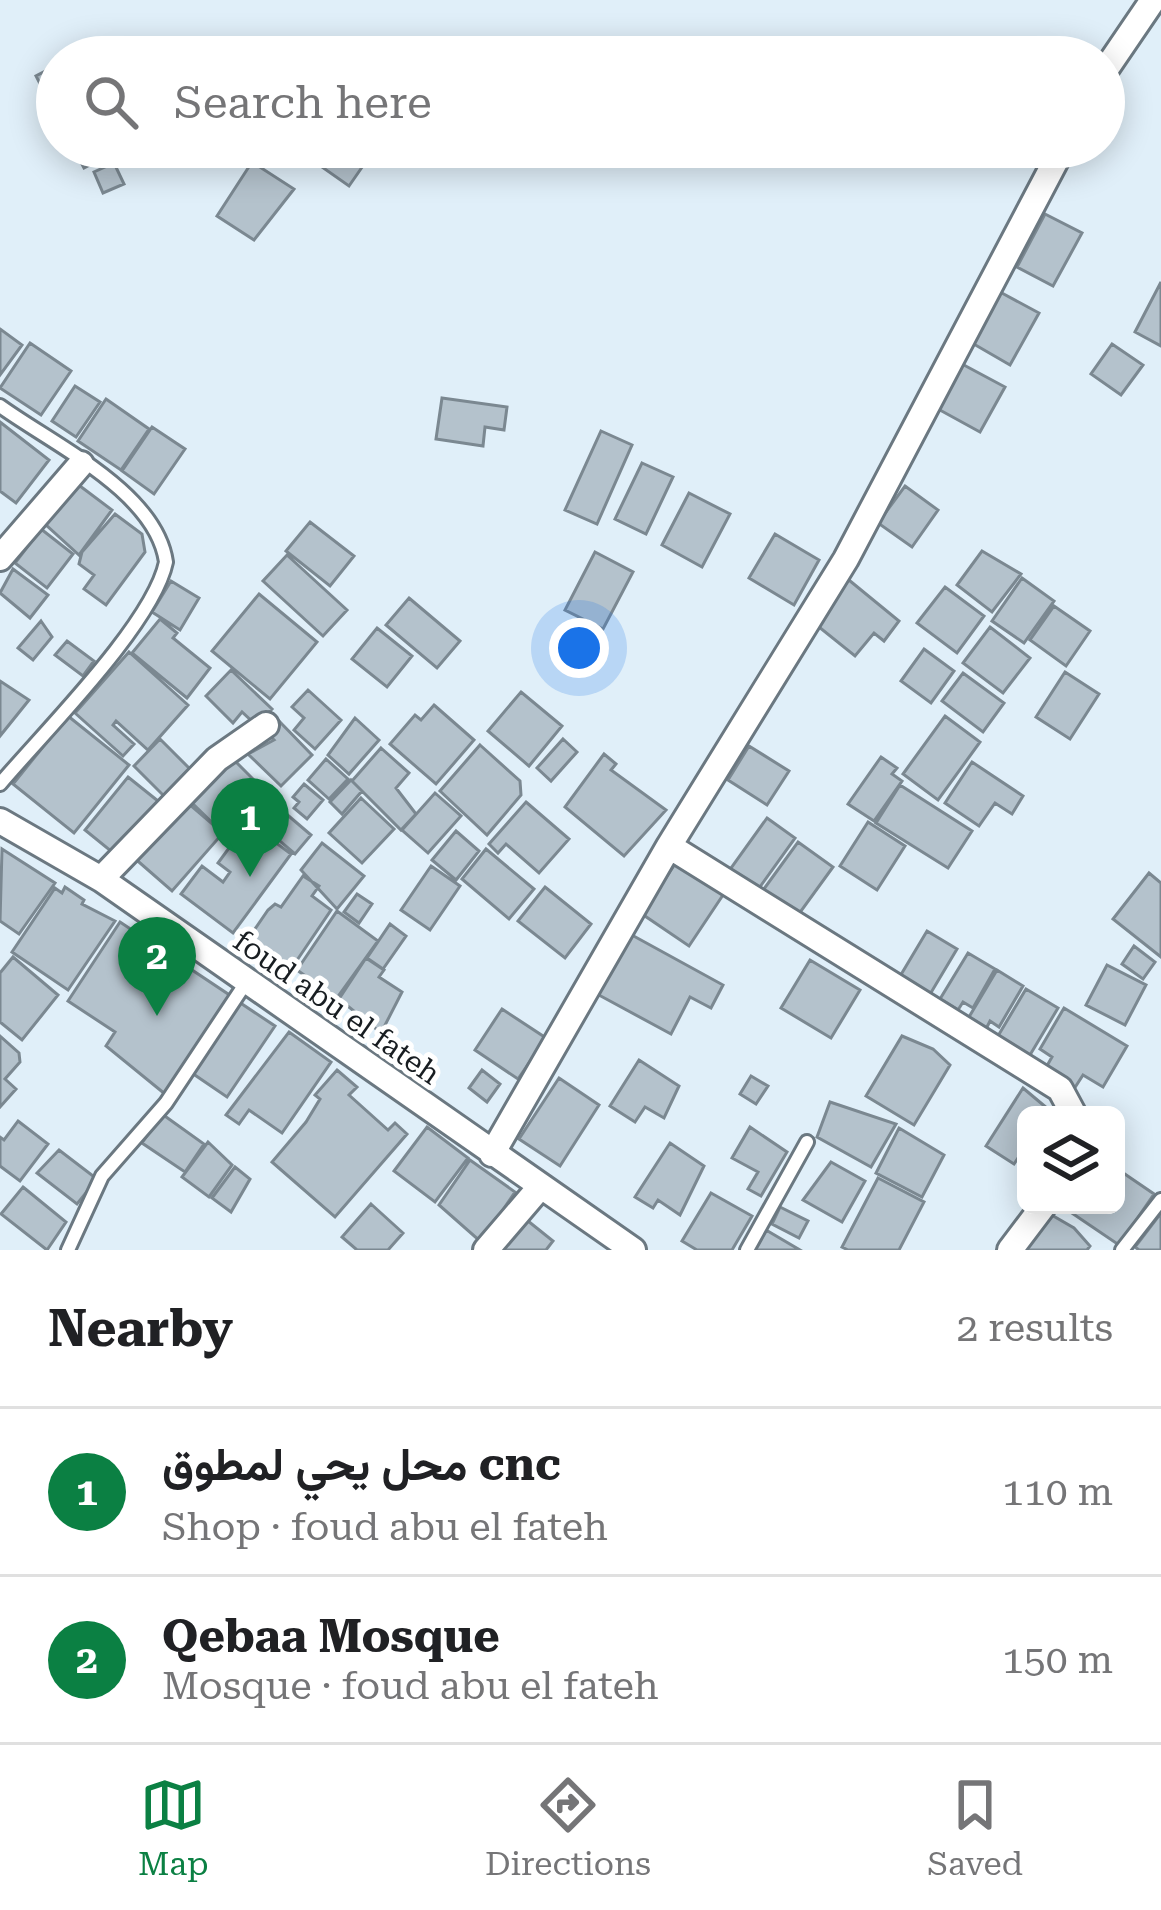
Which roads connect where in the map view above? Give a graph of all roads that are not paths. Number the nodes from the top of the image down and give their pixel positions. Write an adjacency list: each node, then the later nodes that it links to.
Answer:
1 (1153, 0): 2 (street)
2 (1125, 41)
3 (1053, 168): 10 (street)
4 (0, 406): 5 (lane)
5 (81, 464): 6 (street); 8 (lane)
6 (0, 558)
7 (266, 725): 11 (street)
8 (0, 784)
9 (2, 825): 11 (street, foud abu el fateh)
10 (669, 846): 13 (street); 15 (street)
11 (101, 879): 12 (street, foud abu el fateh)
12 (248, 980): 15 (street, foud abu el fateh); 19 (lane)
13 (1069, 1106)
14 (807, 1142): 22 (lane)
15 (492, 1154): 16 (street, foud abu el fateh)
16 (540, 1187): 20 (street); 21 (street, foud abu el fateh)
17 (1161, 1200): 24 (lane)
18 (1037, 1214): 23 (street)
19 (68, 1250)
20 (486, 1250)
21 (633, 1250)
22 (746, 1250)
23 (1010, 1250)
24 (1123, 1250)

